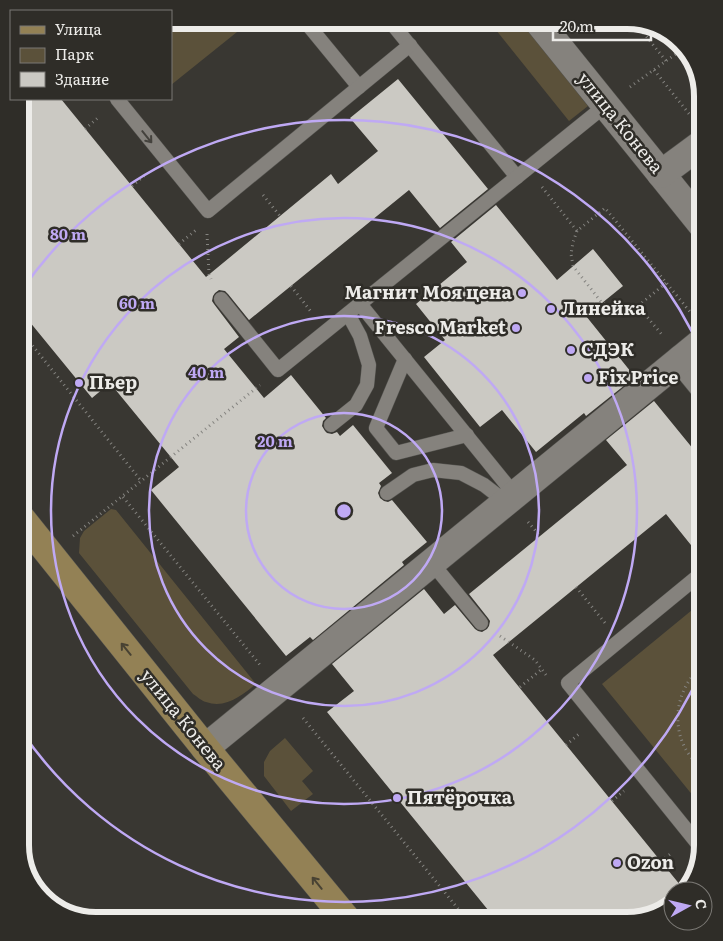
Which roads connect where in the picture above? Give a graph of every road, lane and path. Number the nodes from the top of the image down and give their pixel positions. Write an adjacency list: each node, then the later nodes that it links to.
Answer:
1 (311, 29): 9 (lane)
2 (396, 29): 5 (lane)
3 (544, 29): 11 (street, улица Конева)
4 (642, 30): 7 (path)
5 (410, 46): 9 (lane); 16 (lane)
6 (678, 52): 7 (path)
7 (666, 61): 8 (path)
8 (654, 70): 11 (path); 12 (path)
9 (359, 87): 21 (lane)
10 (118, 100): 21 (lane, one-way to 21)
11 (606, 105): 16 (lane); 17 (street, улица Конева)
12 (691, 116)
13 (98, 118): 14 (path)
14 (85, 129)
15 (694, 150): 17 (street)
16 (522, 173): 24 (path); 30 (lane)
17 (662, 174): 22 (street, улица Конева)
18 (145, 175): 19 (path)
19 (132, 186)
20 (267, 200): 23 (path)
21 (208, 211): 29 (path)
22 (694, 215)
23 (280, 216)
24 (577, 231): 27 (path); 31 (path)
25 (193, 233): 26 (path)
26 (179, 244)
27 (666, 283): 31 (path); 34 (path)
28 (291, 286): 32 (path)
29 (221, 299): 39 (lane)
30 (360, 304): 33 (lane); 37 (lane)
31 (638, 306): 38 (path)
32 (307, 307)
33 (348, 314): 39 (lane); 41 (lane)
34 (694, 323)
35 (694, 340): 38 (street)
36 (29, 341): 43 (path)
37 (405, 359): 42 (lane); 42 (lane)
38 (681, 359): 40 (street); 46 (street)
39 (278, 370): 43 (path)
40 (694, 375)
41 (331, 425)
42 (467, 435): 46 (lane)
43 (142, 482): 45 (path)
44 (387, 493): 46 (lane)
45 (123, 497): 50 (path); 57 (path)
46 (510, 498): 51 (street)
47 (527, 520): 49 (path)
48 (29, 528): 50 (main road, улица Конева)
49 (540, 536)
50 (50, 554): 64 (main road, улица Конева, one-way to 50)
51 (432, 562): 54 (lane); 64 (street)
52 (694, 579): 68 (lane)
53 (576, 587): 55 (path)
54 (481, 623): 56 (path)
55 (605, 624)
56 (535, 660)
57 (262, 667)
58 (542, 669): 60 (path)
59 (694, 675): 65 (path)
60 (520, 687)
61 (303, 718): 72 (path)
62 (577, 736): 63 (path)
63 (566, 745)
64 (205, 748): 71 (main road, улица Конева, one-way to 64)
65 (694, 759)
66 (623, 792): 67 (path)
67 (612, 801)
68 (694, 839)
69 (672, 853): 70 (path)
70 (661, 861)
71 (341, 912)
72 (461, 912)

